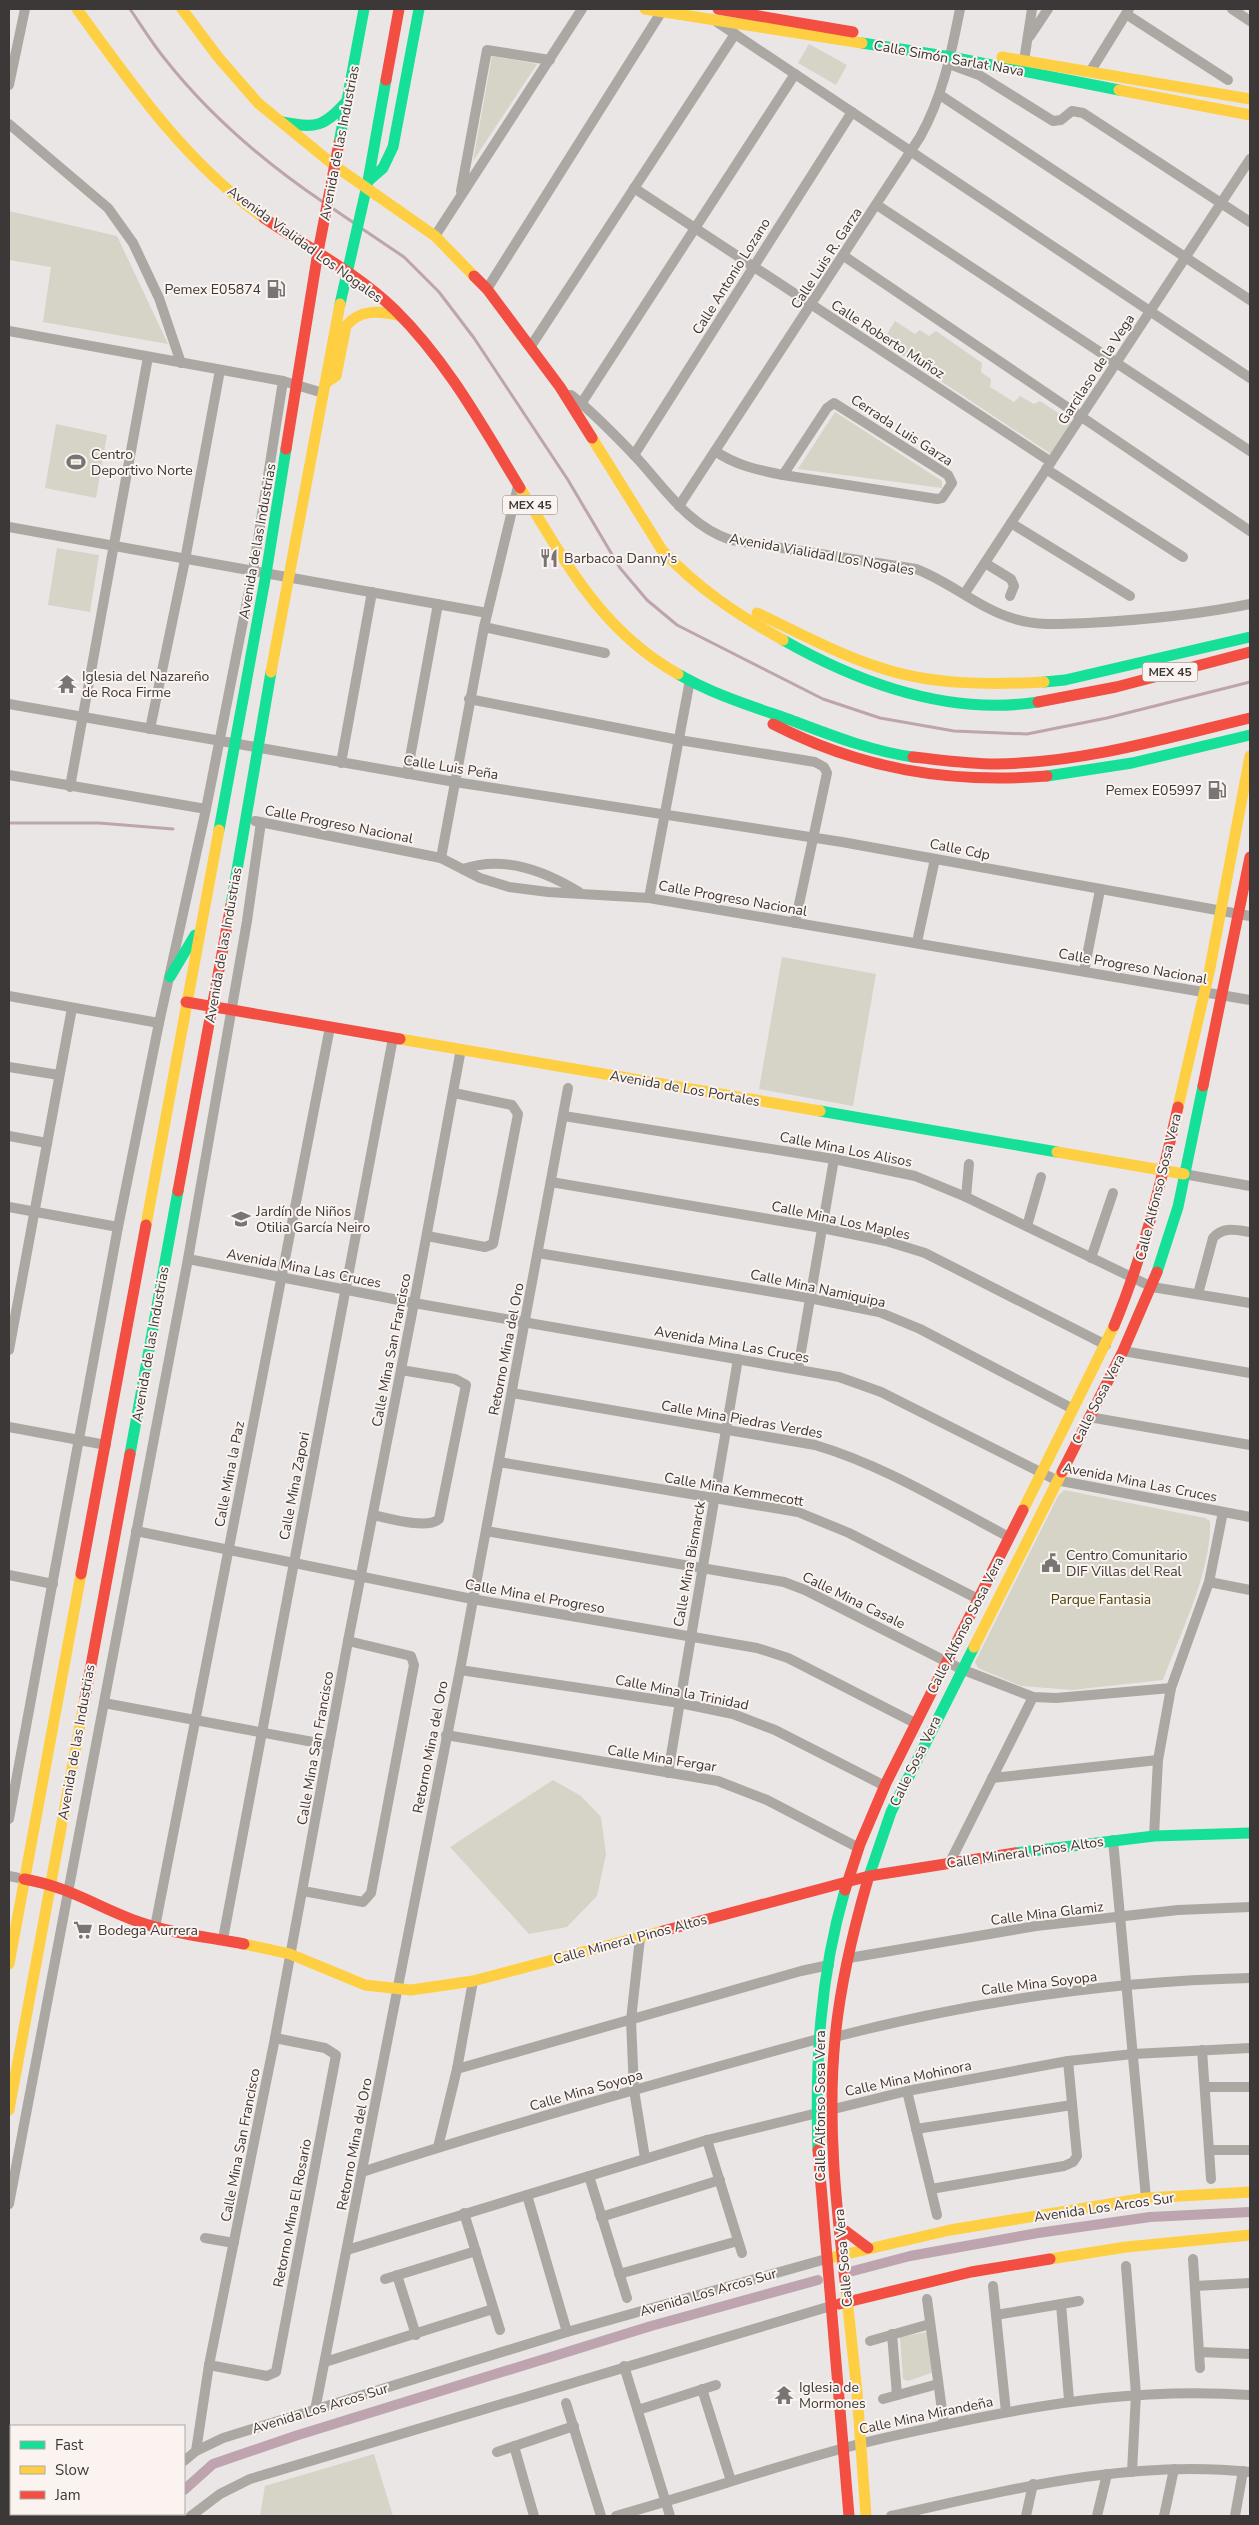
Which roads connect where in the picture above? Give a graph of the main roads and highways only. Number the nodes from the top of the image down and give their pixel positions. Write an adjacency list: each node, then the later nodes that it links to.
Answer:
1 (76, 9): 15 (main road, Avenida Vialidad Los Nogales / MEX 45)
2 (182, 9): 12 (main road, Avenida Vialidad Los Nogales / MEX 45)
3 (364, 9): 10 (main road, Avenida de las Industrias)
4 (399, 9): 14 (main road, Avenida de las Industrias)
5 (419, 9): 14 (main road)
6 (645, 9): 7 (main road, Calle Simón Sarlat Nava)
7 (715, 14): 8 (main road, Calle Simón Sarlat Nava)
8 (951, 57): 9 (main road, Calle Simón Sarlat Nava); 11 (main road, Calle Simón Sarlat Nava)
9 (1250, 99)
10 (347, 101): 12 (main road); 13 (main road, Avenida de las Industrias)
11 (1250, 115)
12 (279, 121): 13 (main road, Avenida Vialidad Los Nogales / MEX 45)
13 (335, 166): 14 (main road, Avenida Vialidad Los Nogales / MEX 45); 15 (main road, Avenida de las Industrias)
14 (368, 184): 16 (main road, Avenida de las Industrias); 19 (main road, Avenida Vialidad Los Nogales / MEX 45)
15 (318, 252): 16 (main road, Avenida Vialidad Los Nogales / MEX 45); 29 (main road, Avenida de las Industrias)
16 (346, 271): 17 (main road, Avenida Vialidad Los Nogales / MEX 45); 18 (main road, Avenida de las Industrias)
17 (400, 315): 18 (main road); 22 (main road, Avenida Vialidad Los Nogales / MEX 45)
18 (324, 388): 32 (main road, Avenida de las Industrias)
19 (701, 589): 20 (main road); 21 (main road, Avenida Vialidad Los Nogales / MEX 45)
20 (1250, 638)
21 (1250, 652)
22 (752, 706): 23 (main road, Avenida Vialidad Los Nogales / MEX 45); 24 (main road)
23 (1250, 718)
24 (1250, 735)
25 (1250, 756): 26 (main road, Calle Alfonso Sosa Vera)
26 (1245, 812): 33 (main road, Calle Alfonso Sosa Vera)
27 (1250, 857): 28 (main road)
28 (1245, 916): 34 (main road, Calle Sosa Vera)
29 (200, 925): 30 (main road); 31 (main road, Avenida de las Industrias)
30 (170, 977)
31 (186, 1002): 32 (main road, Avenida de Los Portales); 37 (main road, Avenida de las Industrias)
32 (212, 1007): 33 (main road, Avenida de Los Portales); 39 (main road, Avenida de las Industrias)
33 (1163, 1170): 34 (main road, Avenida de Los Portales); 38 (main road, Calle Alfonso Sosa Vera)
34 (1184, 1174): 36 (main road, Calle Sosa Vera)
35 (1250, 1833): 36 (main road, Calle Mineral Pinos Altos)
36 (869, 1876): 38 (main road, Calle Mineral Pinos Altos); 43 (main road, Calle Sosa Vera)
37 (24, 1879): 39 (main road, Calle Mineral Pinos Altos); 40 (main road, Avenida de las Industrias)
38 (848, 1880): 39 (main road, Calle Mineral Pinos Altos); 47 (main road, Calle Alfonso Sosa Vera)
39 (50, 1884): 41 (main road, Avenida de las Industrias)
40 (9, 1964)
41 (9, 2110)
42 (1250, 2192): 45 (main road, Avenida Los Arcos Sur)
43 (840, 2227): 45 (main road); 46 (main road, Calle Sosa Vera)
44 (1250, 2235): 48 (main road)
45 (868, 2248): 46 (main road, Avenida Los Arcos Sur)
46 (842, 2254): 47 (main road, Avenida Los Arcos Sur); 48 (main road, Calle Sosa Vera)
47 (826, 2259): 49 (main road, Calle Alfonso Sosa Vera)
48 (846, 2301): 49 (main road); 51 (main road, Calle Sosa Vera)
49 (831, 2306): 50 (main road, Calle Alfonso Sosa Vera)
50 (849, 2516)
51 (866, 2516)

